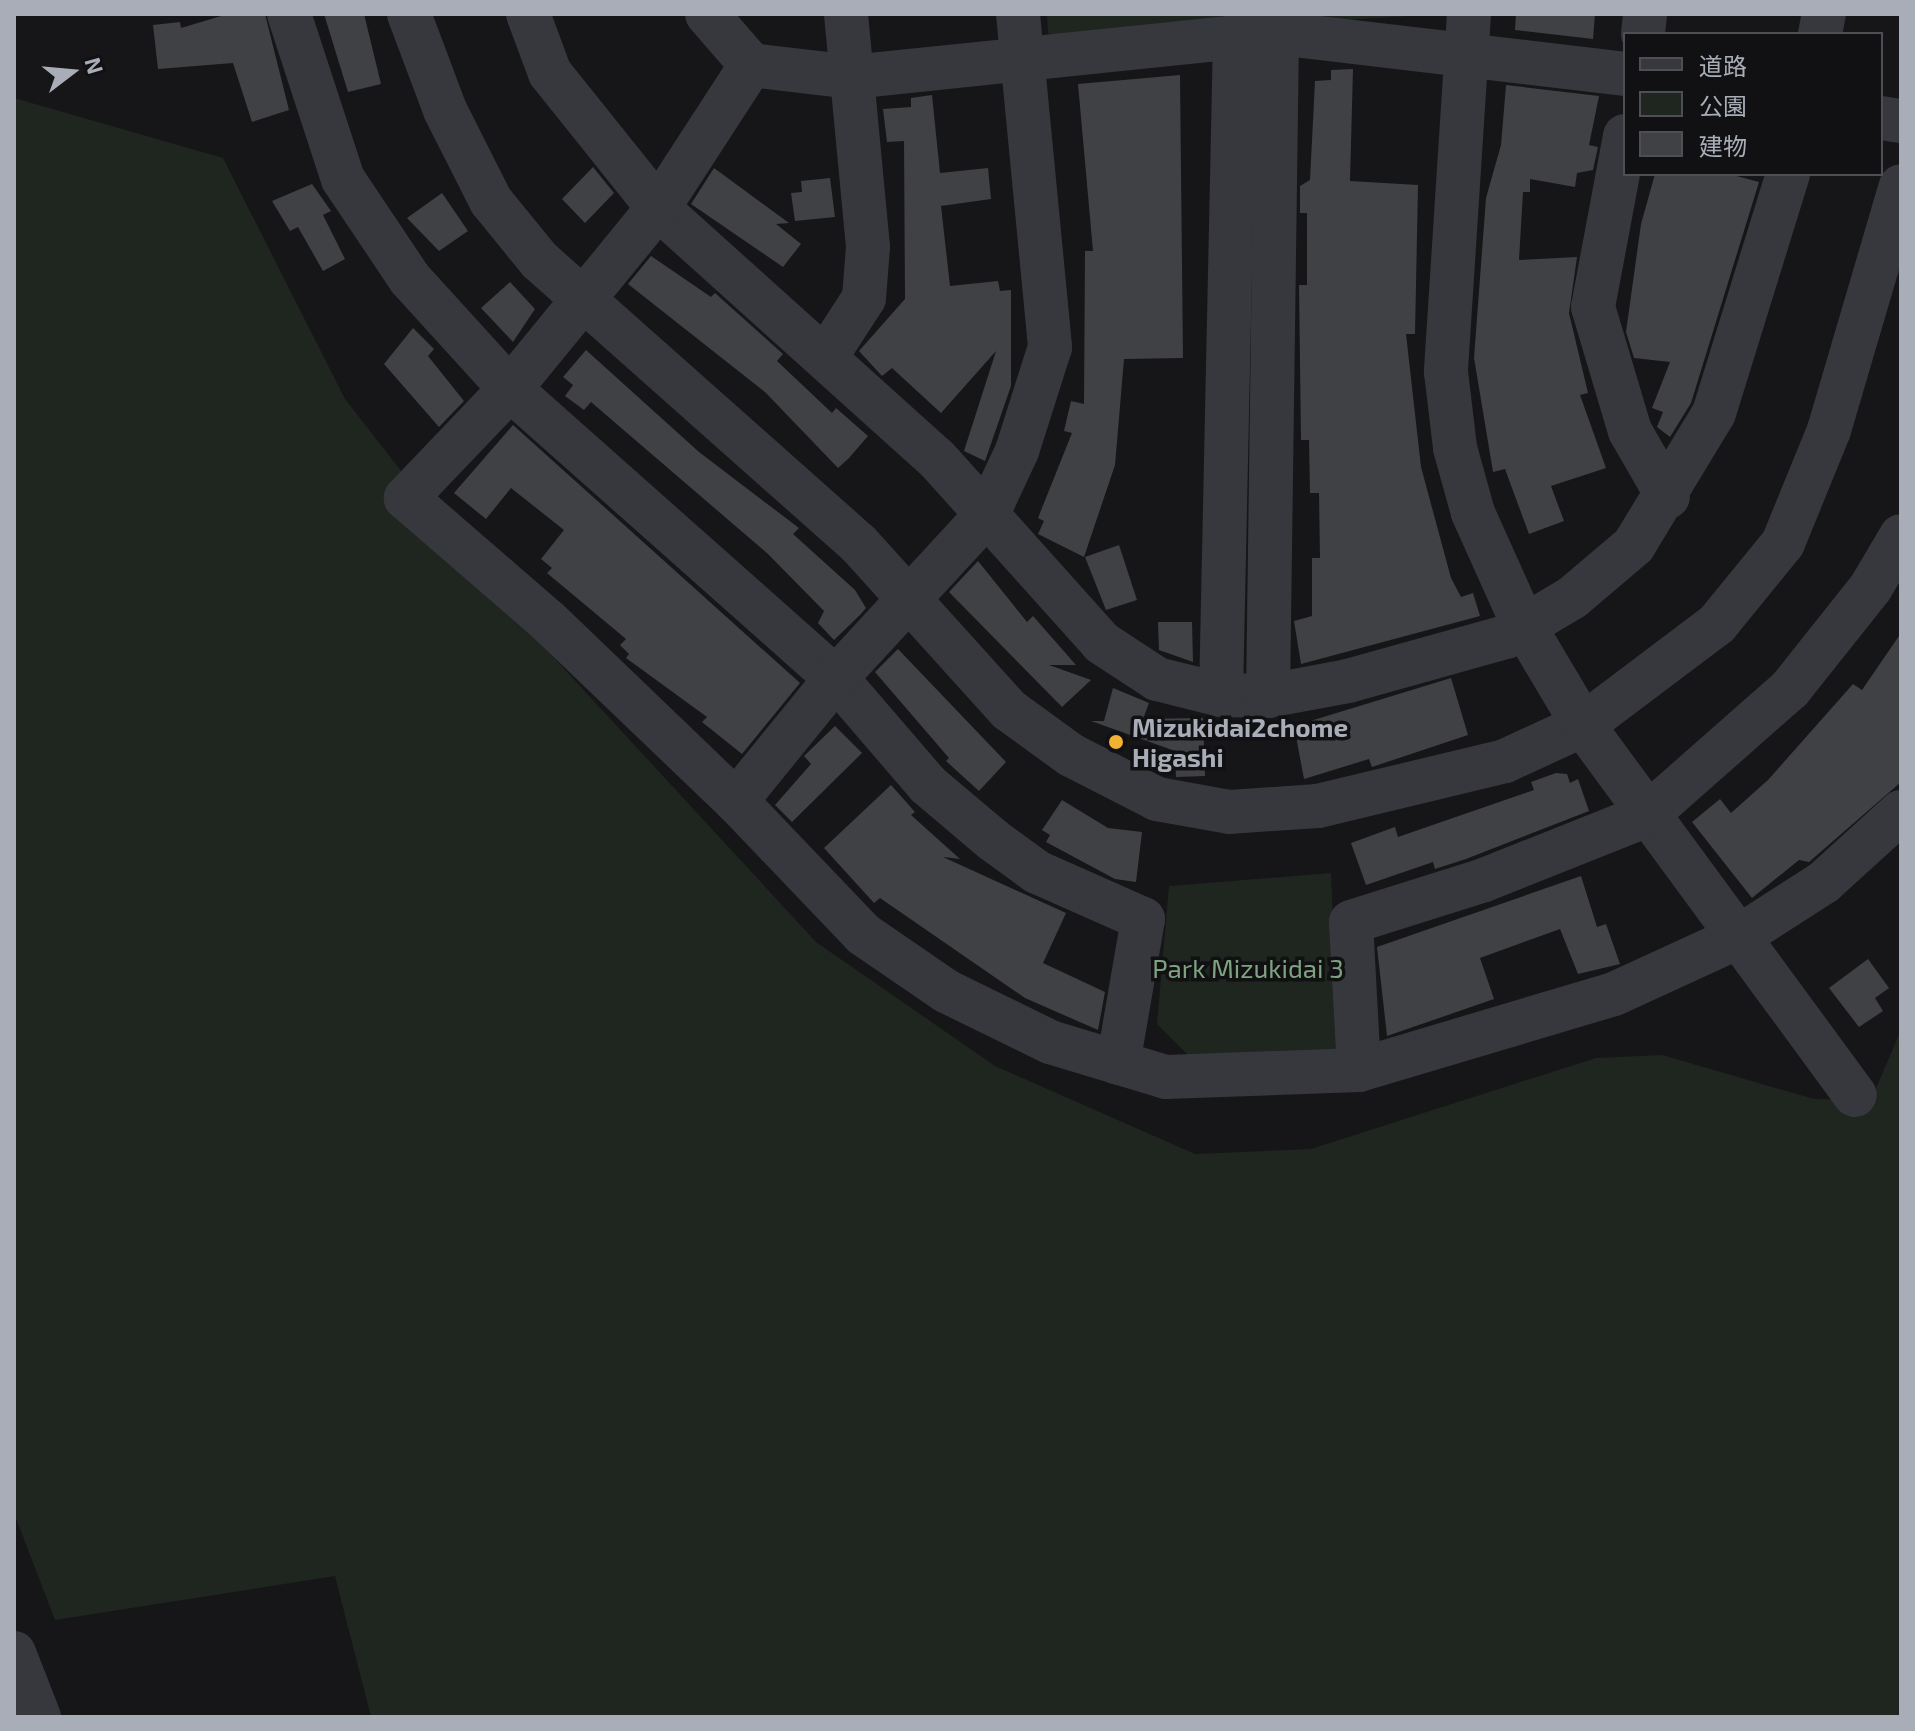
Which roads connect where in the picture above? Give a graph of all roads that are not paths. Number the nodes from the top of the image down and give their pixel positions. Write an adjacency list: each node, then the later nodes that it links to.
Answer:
1 (289, 14): 19 (street)
2 (409, 14): 17 (street)
3 (528, 14): 16 (street)
4 (707, 14): 10 (street)
5 (846, 14): 12 (street)
6 (1018, 14): 9 (street)
7 (1467, 33): 8 (street); 11 (street); 24 (street)
8 (1256, 34): 9 (street); 26 (street); 27 (street)
9 (1023, 60): 12 (street); 21 (street)
10 (751, 65): 12 (street); 16 (street)
11 (1623, 73)
12 (851, 77): 18 (street)
13 (1623, 147): 20 (street)
14 (1787, 176): 20 (street)
15 (1901, 186): 28 (street)
16 (658, 208): 17 (street); 18 (street)
17 (582, 297): 19 (street); 23 (street)
18 (827, 355): 21 (street)
19 (510, 389): 25 (street); 29 (street)
20 (1668, 497): 24 (street)
21 (988, 513): 23 (street); 26 (street)
22 (1901, 536): 31 (street)
23 (911, 599): 25 (street); 28 (street)
24 (1523, 624): 27 (street); 28 (street)
25 (836, 678): 29 (street); 33 (street)
26 (1221, 695): 27 (street)
27 (1268, 696)
28 (1583, 725): 31 (street)
29 (736, 801): 33 (street)
30 (1901, 812): 32 (street)
31 (1647, 815): 32 (street); 34 (street)
32 (1740, 936): 34 (street); 35 (street)
33 (1118, 1063): 34 (street)
34 (1359, 1070)
35 (1855, 1095)
36 (14, 1653): 37 (street)
37 (39, 1717)

